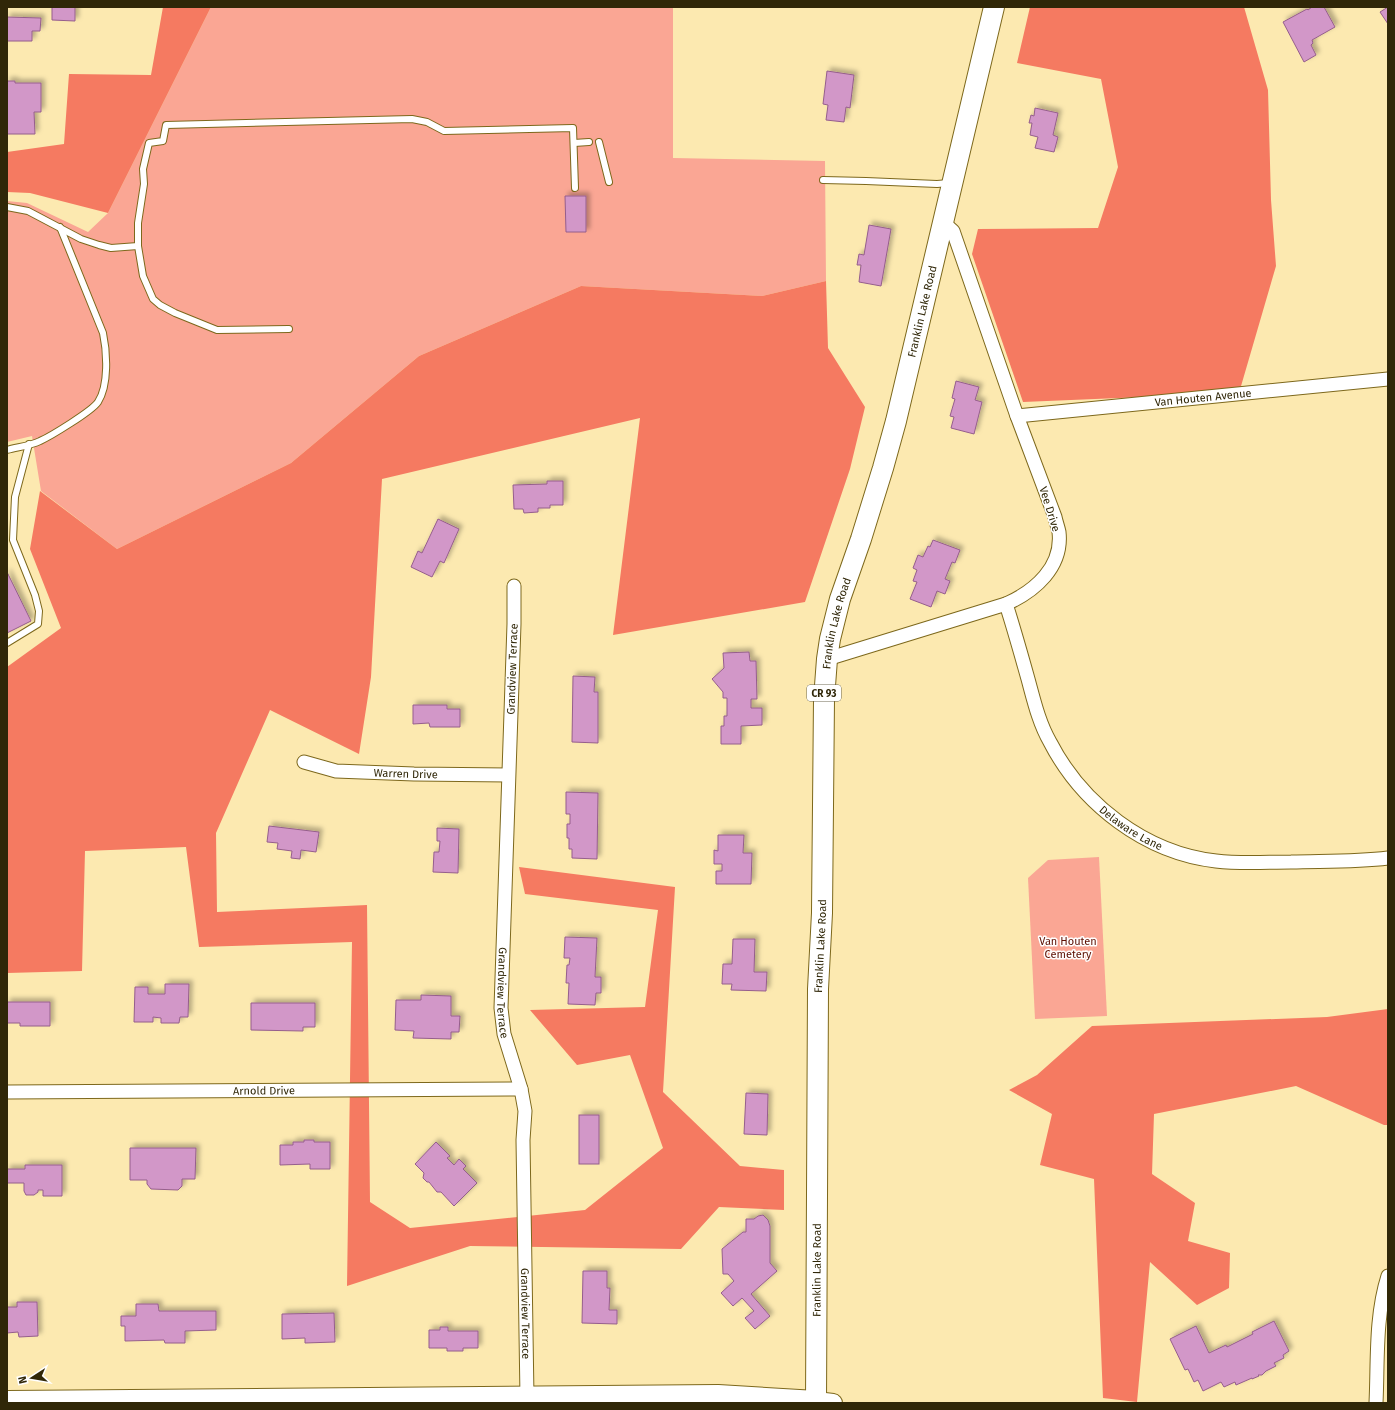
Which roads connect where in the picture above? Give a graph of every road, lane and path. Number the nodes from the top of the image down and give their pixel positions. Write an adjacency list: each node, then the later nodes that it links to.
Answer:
1 (994, 7): 7 (main road, Franklin Lake Road / CR 93)
2 (589, 142): 4 (lane)
3 (599, 142): 6 (lane)
4 (574, 143): 8 (lane); 12 (lane)
5 (823, 180): 7 (lane)
6 (609, 182)
7 (953, 182): 10 (main road, Franklin Lake Road / CR 93)
8 (575, 188)
9 (7, 207): 11 (lane)
10 (944, 222): 15 (street, Vee Drive); 21 (main road, Franklin Lake Road / CR 93)
11 (60, 227): 12 (lane); 16 (lane)
12 (138, 246): 13 (lane)
13 (289, 329)
14 (1388, 379): 15 (street, Van Houten Avenue)
15 (1017, 416): 19 (street, Vee Drive)
16 (29, 444): 17 (lane); 20 (lane)
17 (7, 450)
18 (514, 586): 23 (street, Grandview Terrace)
19 (1006, 604): 21 (street, Vee Drive); 24 (street, Delaware Lane)
20 (7, 643)
21 (827, 659): 31 (main road, Franklin Lake Road / CR 93)
22 (304, 762): 23 (street, Warren Drive)
23 (508, 775): 25 (street, Grandview Terrace)
24 (1388, 858)
25 (521, 1089): 26 (street, Arnold Drive); 28 (street, Grandview Terrace)
26 (7, 1092)
27 (1388, 1276): 32 (street)
28 (527, 1397): 29 (main road); 31 (main road)
29 (329, 1401): 30 (main road)
30 (7, 1402)
31 (821, 1402)
32 (1376, 1403)

